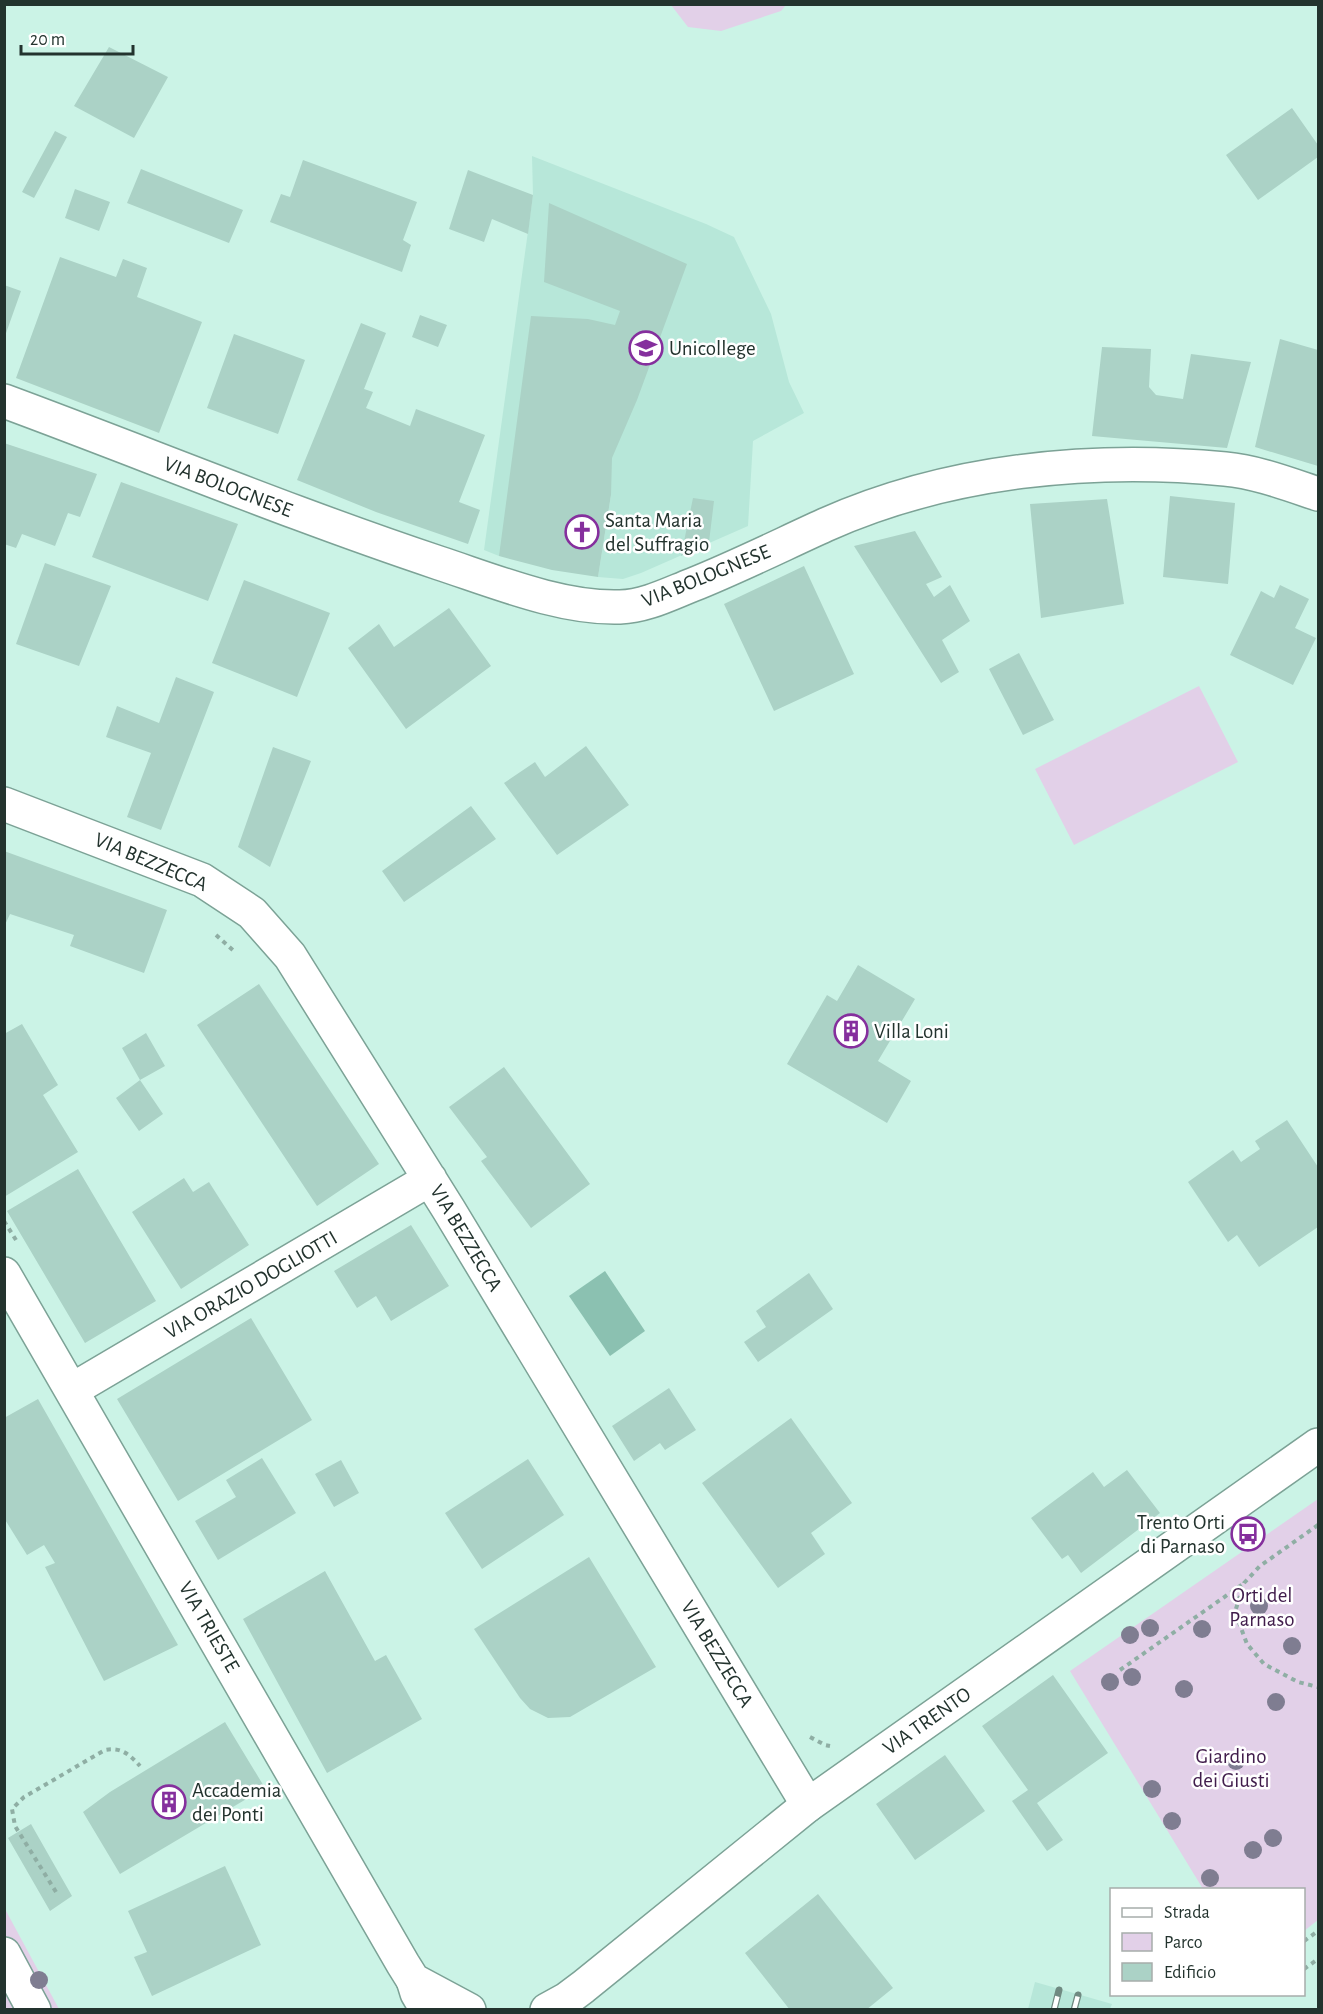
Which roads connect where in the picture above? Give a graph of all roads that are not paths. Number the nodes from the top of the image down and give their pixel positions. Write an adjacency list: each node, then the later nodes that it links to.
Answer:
1 (4, 401): 2 (main road, VIA BOLOGNESE)
2 (1318, 494)
3 (4, 804): 4 (main road, VIA BEZZECCA)
4 (430, 1179): 6 (main road, VIA ORAZIO DOGLIOTTI); 8 (main road, VIA BEZZECCA)
5 (4, 1275): 6 (main road, VIA TRIESTE)
6 (72, 1390): 10 (main road, VIA TRIESTE)
7 (1318, 1445): 8 (main road, VIA TRENTO)
8 (807, 1805): 11 (main road, VIA TRENTO)
9 (4, 1953): 12 (main road)
10 (412, 1980): 13 (main road, VIA TRIESTE); 14 (main road)
11 (557, 2006)
12 (34, 2010)
13 (427, 2010)
14 (469, 2010)

